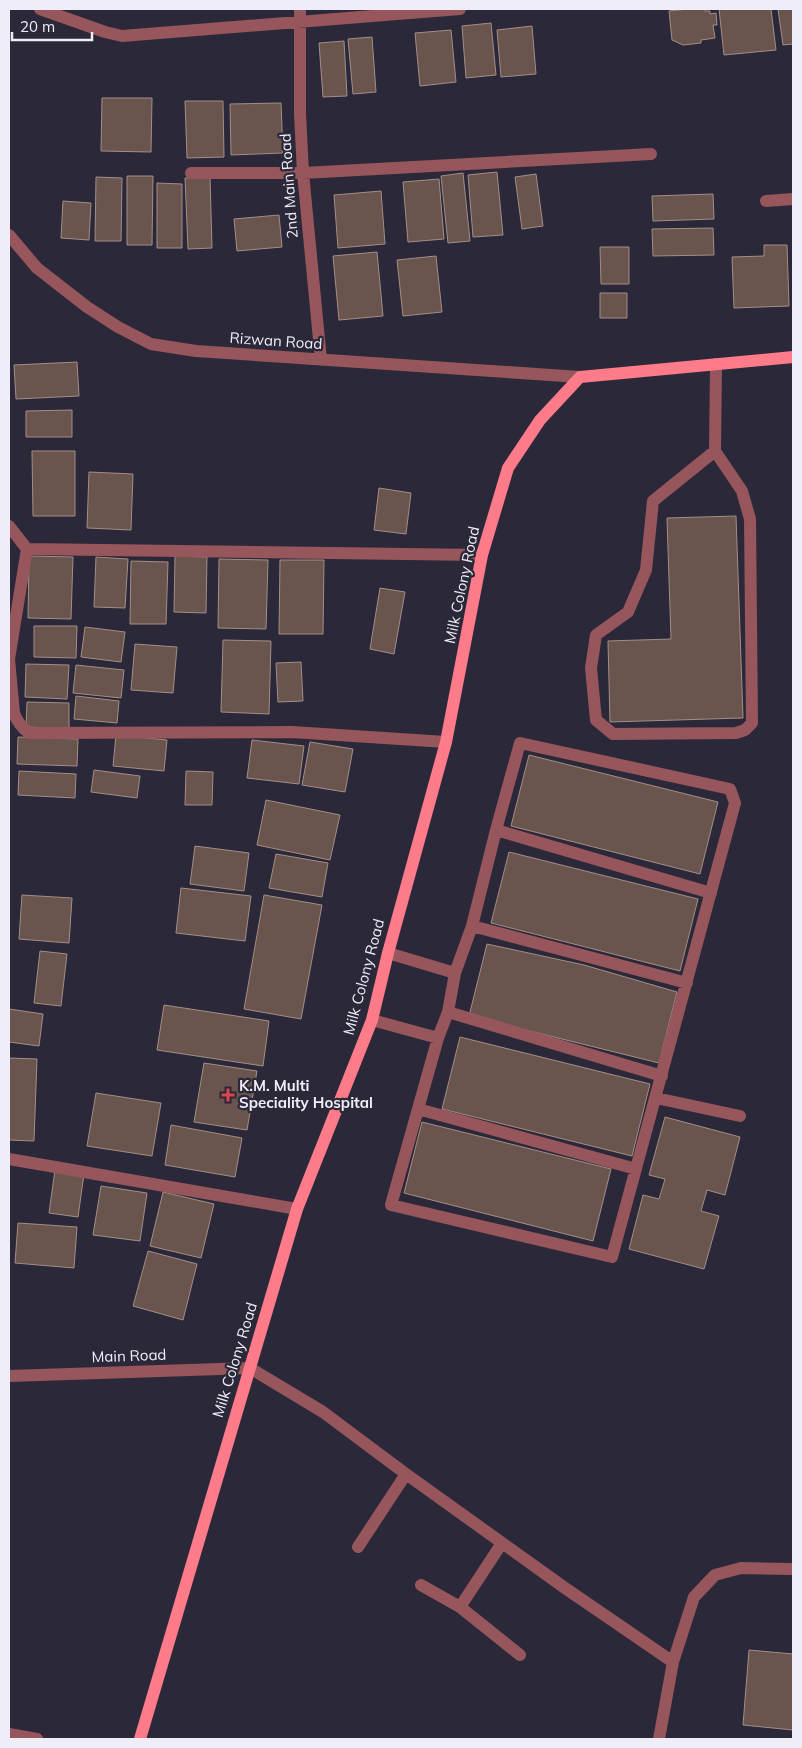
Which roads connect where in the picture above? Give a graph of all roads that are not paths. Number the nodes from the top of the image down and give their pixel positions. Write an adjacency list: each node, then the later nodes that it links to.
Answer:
1 (40, 9): 3 (street)
2 (460, 9): 3 (street)
3 (300, 15): 6 (street, 2nd Main Road)
4 (651, 154): 6 (street)
5 (191, 173): 6 (street)
6 (303, 173): 11 (street, 2nd Main Road)
7 (793, 199): 8 (street)
8 (766, 201)
9 (9, 235): 11 (street, Rizwan Road)
10 (793, 357): 12 (main road)
11 (321, 360): 13 (street, Rizwan Road)
12 (716, 364): 13 (main road); 14 (street)
13 (580, 377): 17 (main road, Milk Colony Road)
14 (715, 451): 14 (street)
15 (9, 526): 16 (street)
16 (27, 549): 17 (street); 18 (street)
17 (482, 555): 19 (main road, Milk Colony Road)
18 (9, 659): 19 (street)
19 (446, 742): 23 (main road, Milk Colony Road)
20 (496, 830): 21 (street); 21 (street); 22 (street)
21 (711, 893): 25 (street)
22 (472, 926): 24 (street); 25 (street)
23 (388, 953): 24 (street); 27 (main road, Milk Colony Road)
24 (455, 973): 26 (street)
25 (687, 983): 29 (street)
26 (448, 1012): 28 (street); 29 (street)
27 (372, 1020): 28 (street); 35 (main road, Milk Colony Road)
28 (438, 1038): 31 (street)
29 (662, 1076): 30 (street)
30 (656, 1098): 32 (street); 34 (street)
31 (418, 1109): 34 (street); 34 (street)
32 (740, 1116)
33 (9, 1159): 35 (street)
34 (636, 1169)
35 (298, 1209): 36 (main road, Milk Colony Road)
36 (250, 1368): 37 (street, Main Road); 38 (street); 48 (main road, Milk Colony Road)
37 (9, 1376)
38 (406, 1474): 39 (street); 40 (street)
39 (502, 1543): 43 (street); 45 (street)
40 (358, 1548)
41 (793, 1569): 45 (street)
42 (421, 1585): 43 (street)
43 (460, 1606): 44 (street)
44 (520, 1655)
45 (673, 1662): 49 (street)
46 (9, 1734): 47 (street)
47 (38, 1739)
48 (140, 1739)
49 (659, 1739)

